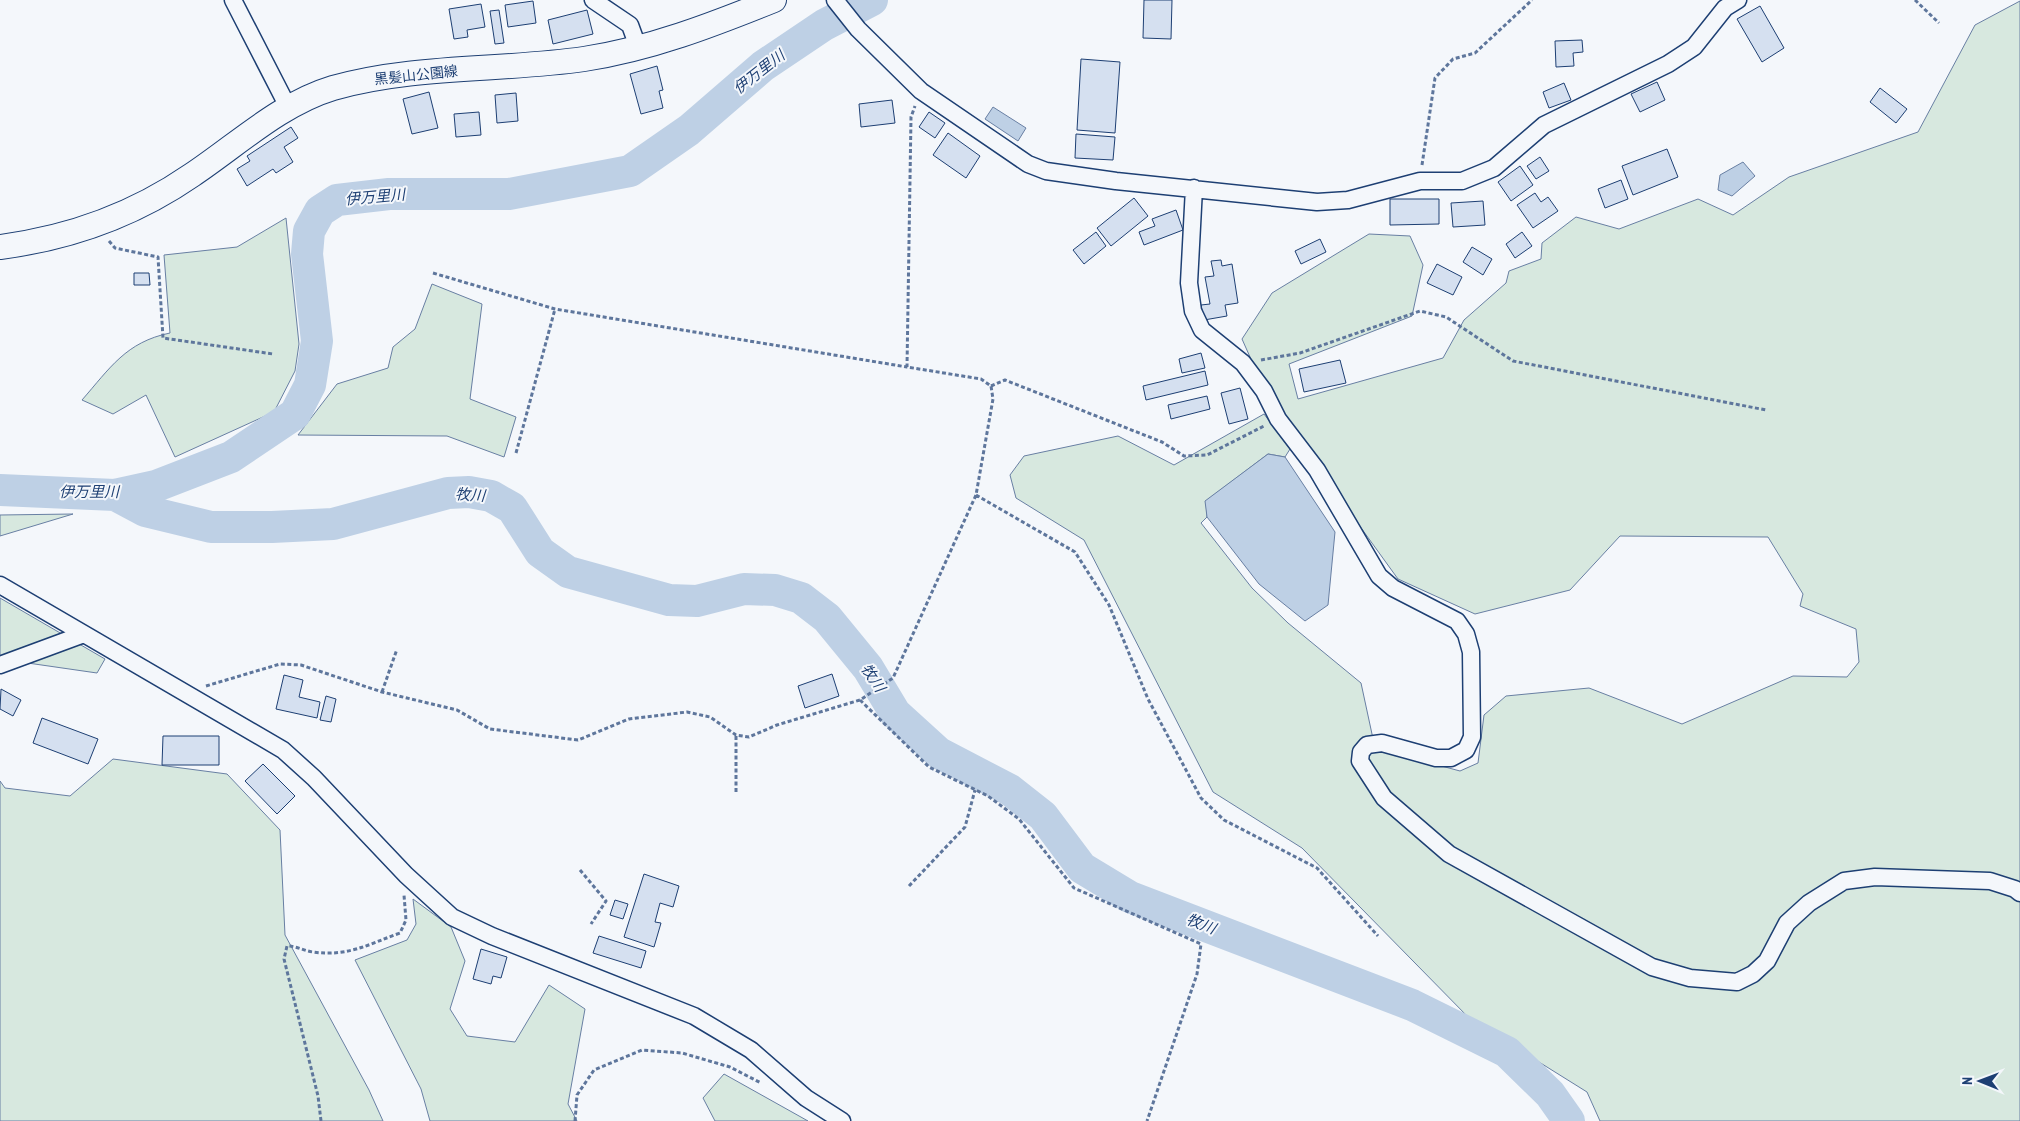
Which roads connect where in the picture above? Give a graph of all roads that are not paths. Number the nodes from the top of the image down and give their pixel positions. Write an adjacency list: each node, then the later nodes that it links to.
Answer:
1 (233, 0): 7 (street)
2 (594, 0): 6 (street)
3 (774, 0): 6 (main road, 黒髪山公園線)
4 (1738, 0): 8 (street)
5 (836, 2): 8 (street)
6 (638, 47): 7 (main road, 黒髪山公園線)
7 (288, 107): 9 (main road, 黒髪山公園線)
8 (1194, 188): 13 (street)
9 (0, 247)
10 (0, 585): 11 (street)
11 (84, 634): 12 (street); 14 (street)
12 (0, 665)
13 (2020, 893)
14 (842, 1121)

